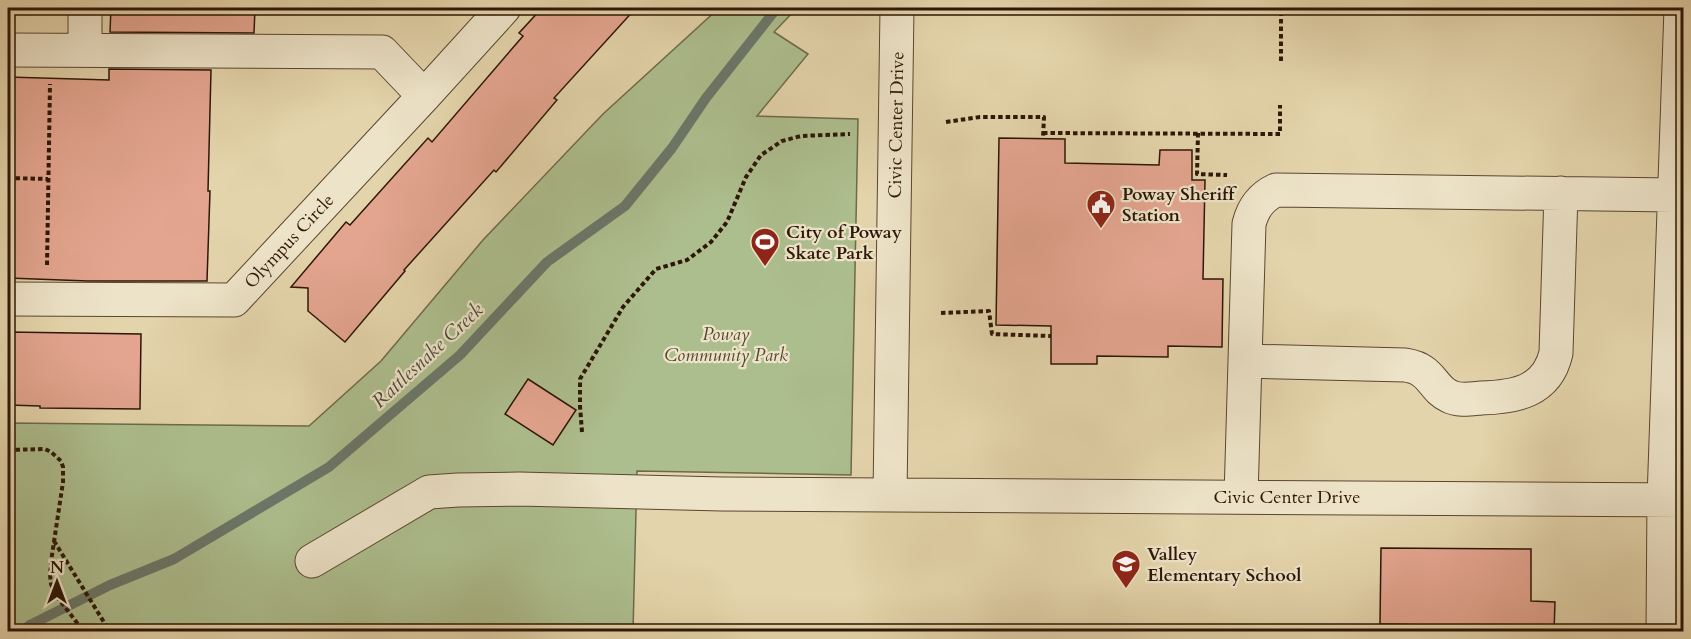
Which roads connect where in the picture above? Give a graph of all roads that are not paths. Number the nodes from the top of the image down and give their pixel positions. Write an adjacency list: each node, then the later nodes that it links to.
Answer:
1 (85, 8): 6 (street)
2 (504, 8): 7 (street, Olympus Circle)
3 (897, 8): 12 (street, Civic Center Drive)
4 (1681, 23): 9 (street)
5 (8, 50): 6 (street)
6 (84, 51): 7 (street)
7 (424, 96): 10 (street, Olympus Circle)
8 (1561, 193): 9 (street); 11 (street); 11 (street)
9 (1674, 195): 14 (street)
10 (8, 298)
11 (1245, 361): 13 (street)
12 (890, 495): 13 (street, Civic Center Drive); 15 (street, Civic Center Drive)
13 (1241, 497): 14 (street, Civic Center Drive)
14 (1674, 500): 16 (street)
15 (312, 561)
16 (1663, 632)

